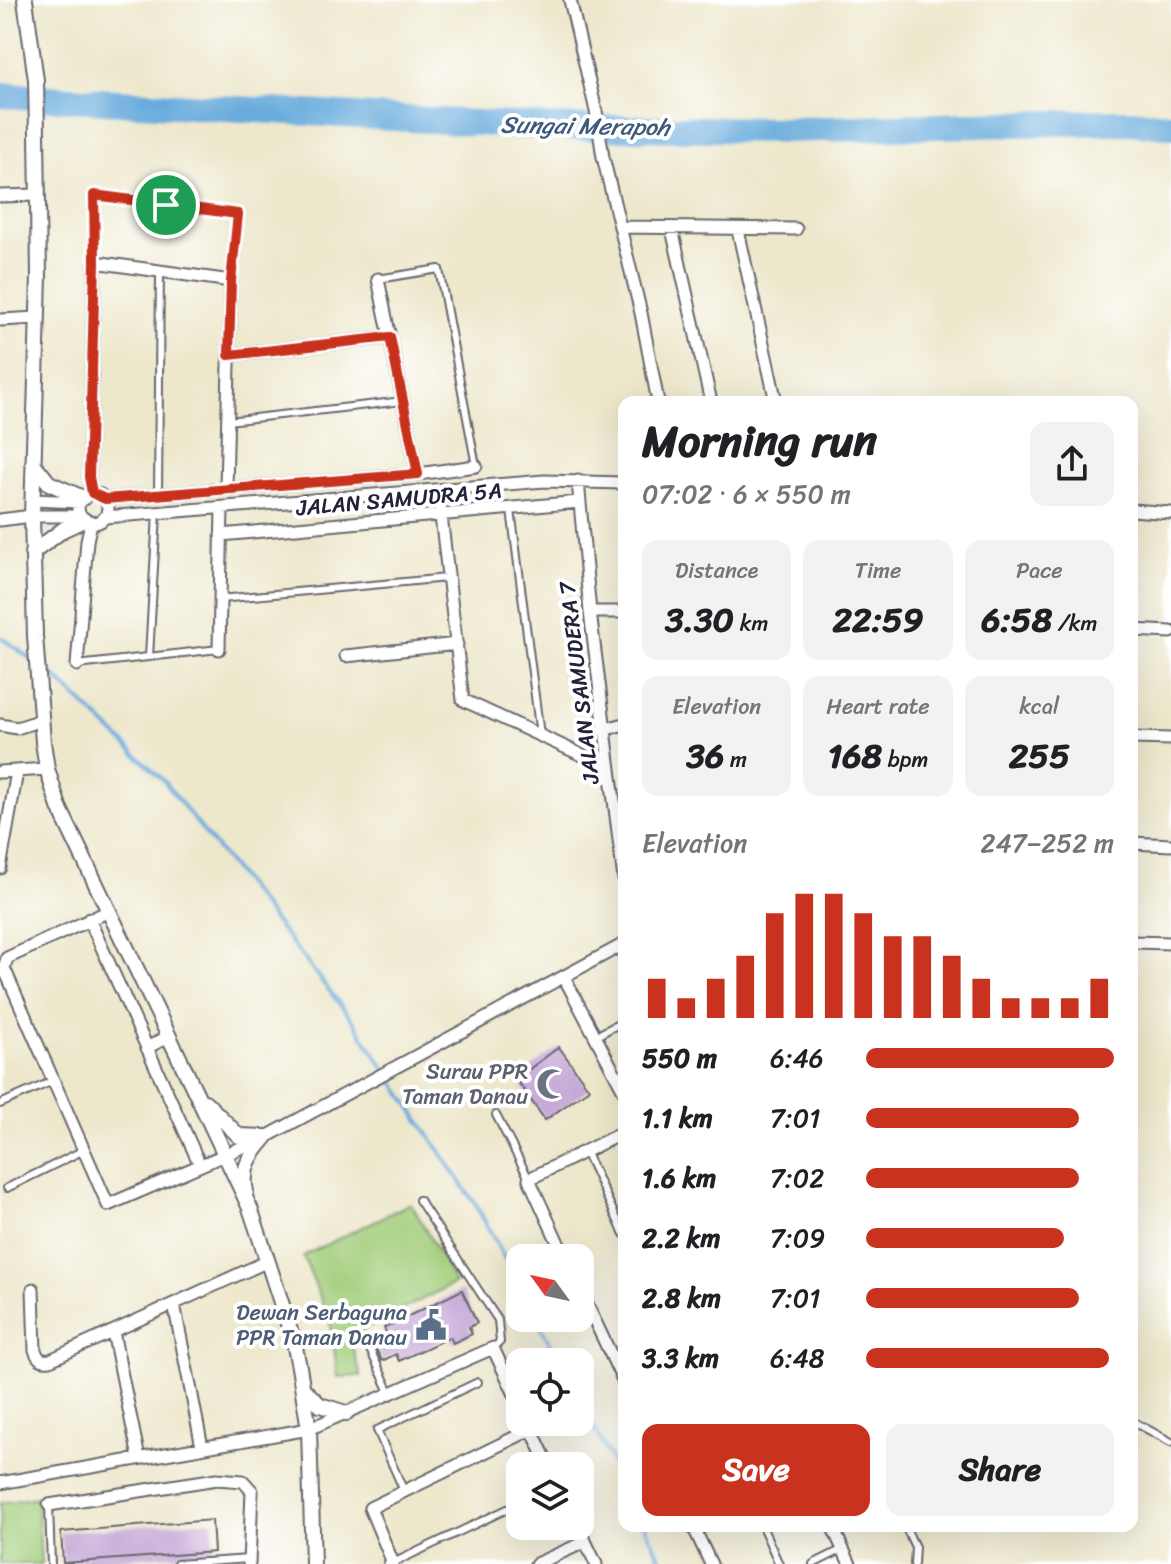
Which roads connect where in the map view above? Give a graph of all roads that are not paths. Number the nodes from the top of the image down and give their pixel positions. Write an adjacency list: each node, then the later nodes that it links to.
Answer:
1 (25, 0): 3 (street)
2 (570, 0): 5 (street)
3 (38, 195): 4 (street); 13 (street)
4 (0, 196)
5 (622, 227): 6 (street); 17 (street)
6 (672, 229): 8 (street); 18 (street)
7 (796, 229): 8 (street)
8 (738, 230): 19 (street)
9 (95, 262): 10 (street); 12 (lane); 30 (street)
10 (160, 272): 12 (street); 29 (lane)
11 (378, 279): 15 (street); 23 (lane)
12 (231, 281): 16 (street)
13 (38, 318): 14 (street); 22 (street)
14 (0, 320)
15 (390, 337): 16 (street); 20 (street)
16 (229, 355): 21 (street)
17 (657, 396)
18 (710, 396)
19 (775, 396)
20 (403, 401): 21 (lane); 24 (street)
21 (228, 421): 27 (street)
22 (33, 463): 30 (street); 32 (street)
23 (476, 466): 24 (street)
24 (418, 474): 27 (street)
25 (578, 481): 26 (street); 28 (street); 33 (street, JALAN SAMUDERA 7)
26 (618, 483)
27 (226, 489): 29 (street)
28 (438, 491): 34 (street); 40 (street)
29 (158, 494): 31 (street)
30 (85, 498): 31 (street); 32 (street); 42 (street)
31 (105, 499): 41 (street)
32 (32, 500): 39 (street)
33 (579, 502): 35 (street, JALAN SAMUDRA 5A); 48 (street, JALAN SAMUDERA 7)
34 (222, 508): 37 (street); 44 (street)
35 (511, 510): 40 (street, JALAN SAMUDRA 5A); 61 (lane)
36 (1138, 510): 38 (street)
37 (157, 513): 41 (street); 55 (lane)
38 (1171, 513)
39 (32, 516): 42 (street); 43 (street); 45 (street)
40 (441, 516): 44 (street, JALAN SAMUDRA 5A); 46 (street)
41 (105, 517): 42 (street)
42 (85, 519): 45 (street); 56 (street)
43 (0, 520)
44 (221, 535): 47 (street)
45 (32, 553): 57 (street)
46 (449, 577): 47 (lane); 52 (street)
47 (220, 599): 53 (street)
48 (590, 612): 49 (street); 60 (street, JALAN SAMUDERA 7)
49 (618, 612)
50 (1138, 630): 51 (street)
51 (1171, 632)
52 (457, 644): 54 (street); 61 (street)
53 (219, 649): 55 (lane)
54 (346, 656)
55 (149, 657): 56 (lane)
56 (77, 665)
57 (41, 720): 58 (street); 65 (street)
58 (0, 725)
59 (618, 726): 60 (street)
60 (603, 730): 64 (street, JALAN SAMUDERA 7)
61 (540, 735): 64 (street)
62 (1138, 738): 63 (street)
63 (1171, 739)
64 (608, 767): 68 (street, JALAN SAMUDERA 7)
65 (47, 769): 67 (street); 72 (street)
66 (0, 772): 67 (street)
67 (17, 772): 71 (street)
68 (618, 814)
69 (1138, 843): 70 (street)
70 (1171, 845)
71 (0, 868)
72 (109, 911): 73 (street); 80 (street)
73 (89, 919): 81 (street); 83 (street)
74 (1138, 942): 75 (street)
75 (1171, 943)
76 (618, 947): 77 (street)
77 (564, 977): 79 (street); 88 (street)
78 (618, 1024): 79 (lane)
79 (596, 1036): 82 (street)
80 (167, 1037): 81 (street); 84 (street)
81 (147, 1048): 92 (street)
82 (618, 1079)
83 (53, 1081): 85 (lane); 89 (street)
84 (196, 1093): 88 (street); 91 (street)
85 (0, 1104)
86 (496, 1115): 93 (lane)
87 (618, 1135): 90 (street)
88 (266, 1137): 91 (street); 96 (street)
89 (84, 1150): 92 (street); 94 (lane)
90 (585, 1151): 93 (street); 97 (lane)
91 (224, 1155): 92 (street); 96 (street)
92 (200, 1165)
93 (529, 1179): 98 (street)
94 (7, 1188)
95 (419, 1200): 105 (lane)
96 (250, 1208): 99 (street)
97 (618, 1221)
98 (559, 1244)
99 (268, 1261): 101 (street); 109 (street)
100 (33, 1289): 103 (street)
101 (174, 1304): 103 (street); 116 (street)
102 (594, 1319): 106 (street)
103 (113, 1332): 117 (street)
104 (365, 1339): 110 (lane)
105 (493, 1348): 107 (street); 110 (street)
106 (618, 1369)
107 (506, 1375)
108 (478, 1382): 119 (lane)
109 (303, 1389): 111 (street); 113 (street)
110 (391, 1394): 111 (street)
111 (346, 1413): 113 (street)
112 (1138, 1424): 115 (lane)
113 (309, 1429): 116 (street); 132 (street)
114 (511, 1436): 119 (street)
115 (1171, 1442)
116 (202, 1447): 117 (street)
117 (139, 1458): 118 (street)
118 (0, 1483)
119 (404, 1491): 129 (street)
120 (49, 1505): 128 (street); 130 (lane)
121 (506, 1510): 129 (lane)
122 (696, 1532): 135 (street)
123 (765, 1532): 136 (lane)
124 (835, 1532): 127 (street)
125 (908, 1532): 139 (lane)
126 (585, 1542): 133 (street); 134 (street)
127 (843, 1549): 137 (lane); 138 (street)
128 (249, 1561): 131 (lane)
129 (392, 1563)
130 (51, 1564)
131 (177, 1564)
132 (313, 1564)
133 (536, 1564)
134 (596, 1564)
135 (711, 1564)
136 (779, 1564)
137 (813, 1564)
138 (850, 1564)
139 (914, 1564)

